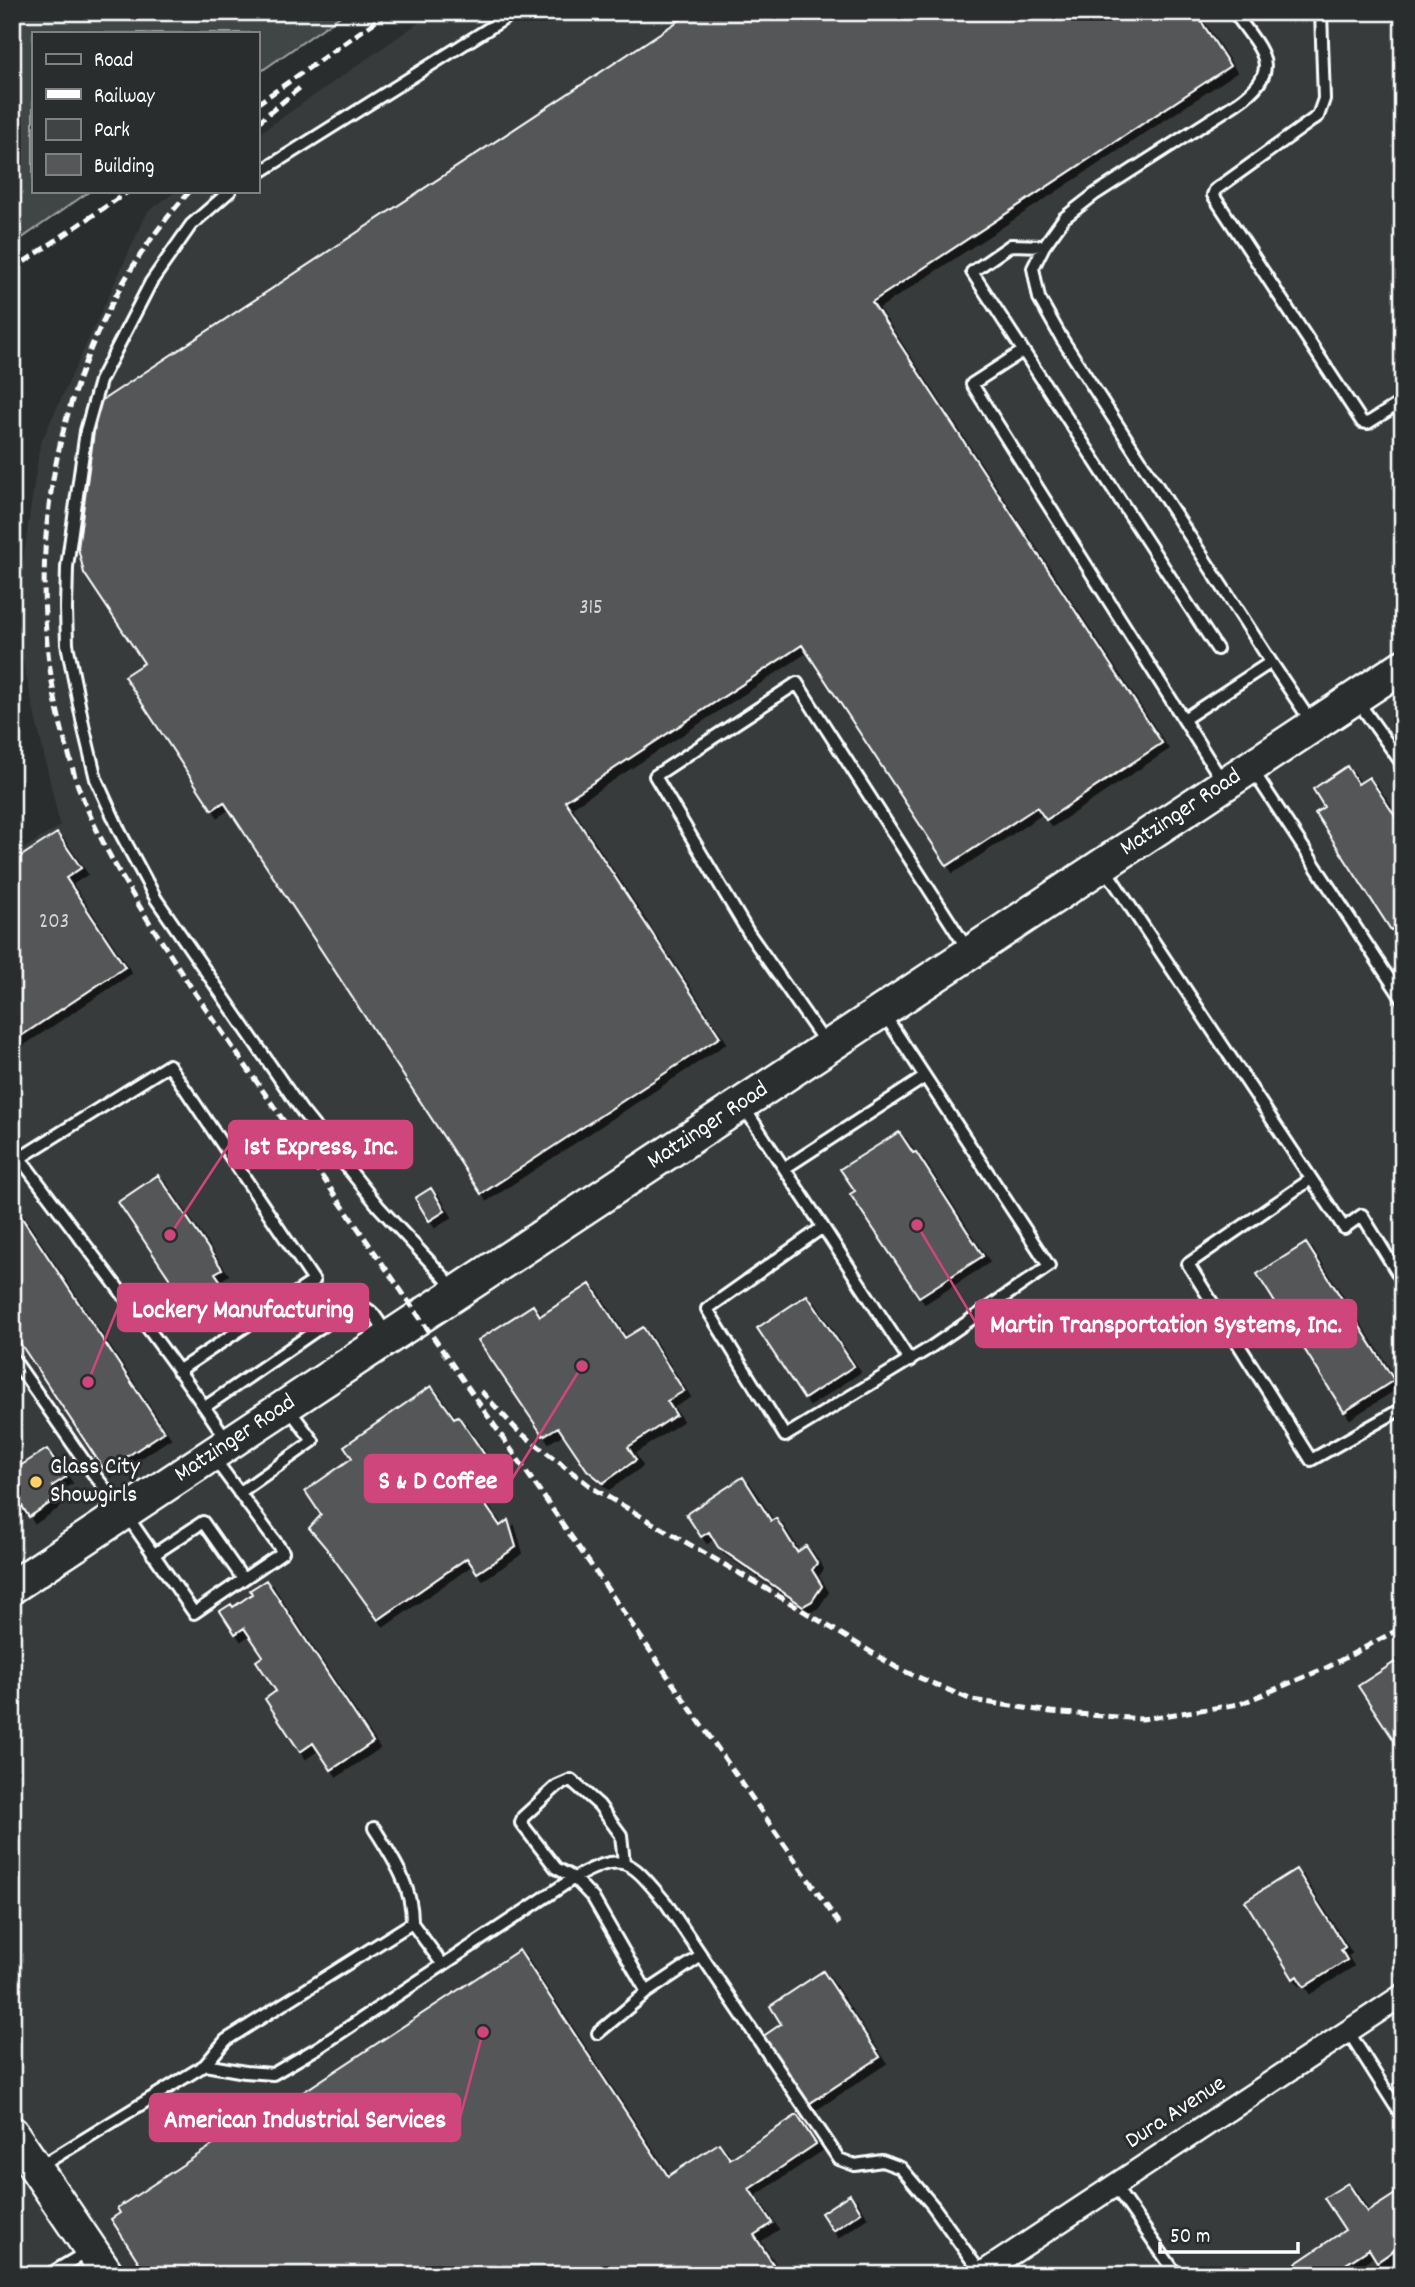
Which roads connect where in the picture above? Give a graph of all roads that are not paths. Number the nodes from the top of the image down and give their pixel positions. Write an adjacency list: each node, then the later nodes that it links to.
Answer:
1 (514, 12): 4 (lane)
2 (1234, 12): 6 (lane)
3 (1321, 12): 8 (lane)
4 (259, 173)
5 (229, 192): 28 (lane)
6 (1044, 246): 7 (lane); 10 (lane)
7 (1023, 351): 9 (lane); 13 (lane)
8 (1403, 401)
9 (1217, 649)
10 (1271, 662): 13 (lane); 14 (lane)
11 (1403, 666): 12 (street, Matzinger Road)
12 (1355, 697): 14 (street, Matzinger Road); 15 (lane)
13 (1184, 719): 16 (lane)
14 (1314, 725): 16 (street, Matzinger Road)
15 (1403, 765)
16 (1237, 775): 17 (street, Matzinger Road); 19 (lane)
17 (1103, 864): 18 (street, Matzinger Road); 25 (lane)
18 (970, 953): 20 (street, Matzinger Road); 21 (lane)
19 (1403, 1000)
20 (882, 1011): 21 (street, Matzinger Road); 22 (lane)
21 (827, 1046): 23 (street, Matzinger Road)
22 (925, 1077): 24 (lane); 31 (lane)
23 (742, 1105): 24 (lane); 28 (street, Matzinger Road)
24 (785, 1168): 26 (lane)
25 (1311, 1179): 27 (lane); 35 (lane)
26 (823, 1227): 31 (lane); 31 (lane)
27 (1403, 1282)
28 (458, 1292): 29 (street, Matzinger Road)
29 (389, 1337): 33 (street, Matzinger Road); 34 (lane)
30 (12, 1357): 38 (lane)
31 (910, 1361)
32 (178, 1371): 32 (lane); 34 (lane)
33 (286, 1405): 36 (street, Matzinger Road); 37 (lane)
34 (205, 1407): 36 (lane)
35 (1403, 1408)
36 (220, 1449): 37 (lane); 38 (street, Matzinger Road)
37 (239, 1493): 40 (lane)
38 (125, 1513): 39 (lane); 41 (street, Matzinger Road)
39 (153, 1555): 40 (lane); 40 (lane)
40 (243, 1579)
41 (12, 1587)
42 (374, 1828): 45 (lane)
43 (624, 1863): 44 (lane); 44 (lane); 46 (lane)
44 (574, 1878): 47 (lane); 48 (lane)
45 (412, 1923): 47 (lane); 52 (lane)
46 (701, 1956): 48 (lane); 58 (lane)
47 (443, 1965): 52 (lane)
48 (647, 1992): 51 (lane)
49 (1403, 1995): 50 (street, Dura Avenue)
50 (1348, 2031): 53 (lane); 56 (street, Dura Avenue)
51 (598, 2033)
52 (205, 2065): 55 (lane)
53 (1403, 2118)
54 (12, 2133): 55 (street)
55 (36, 2169): 57 (street)
56 (1114, 2185): 58 (street, Dura Avenue); 60 (lane)
57 (99, 2262): 59 (lane)
58 (980, 2274)
59 (48, 2275)
60 (1177, 2275)

